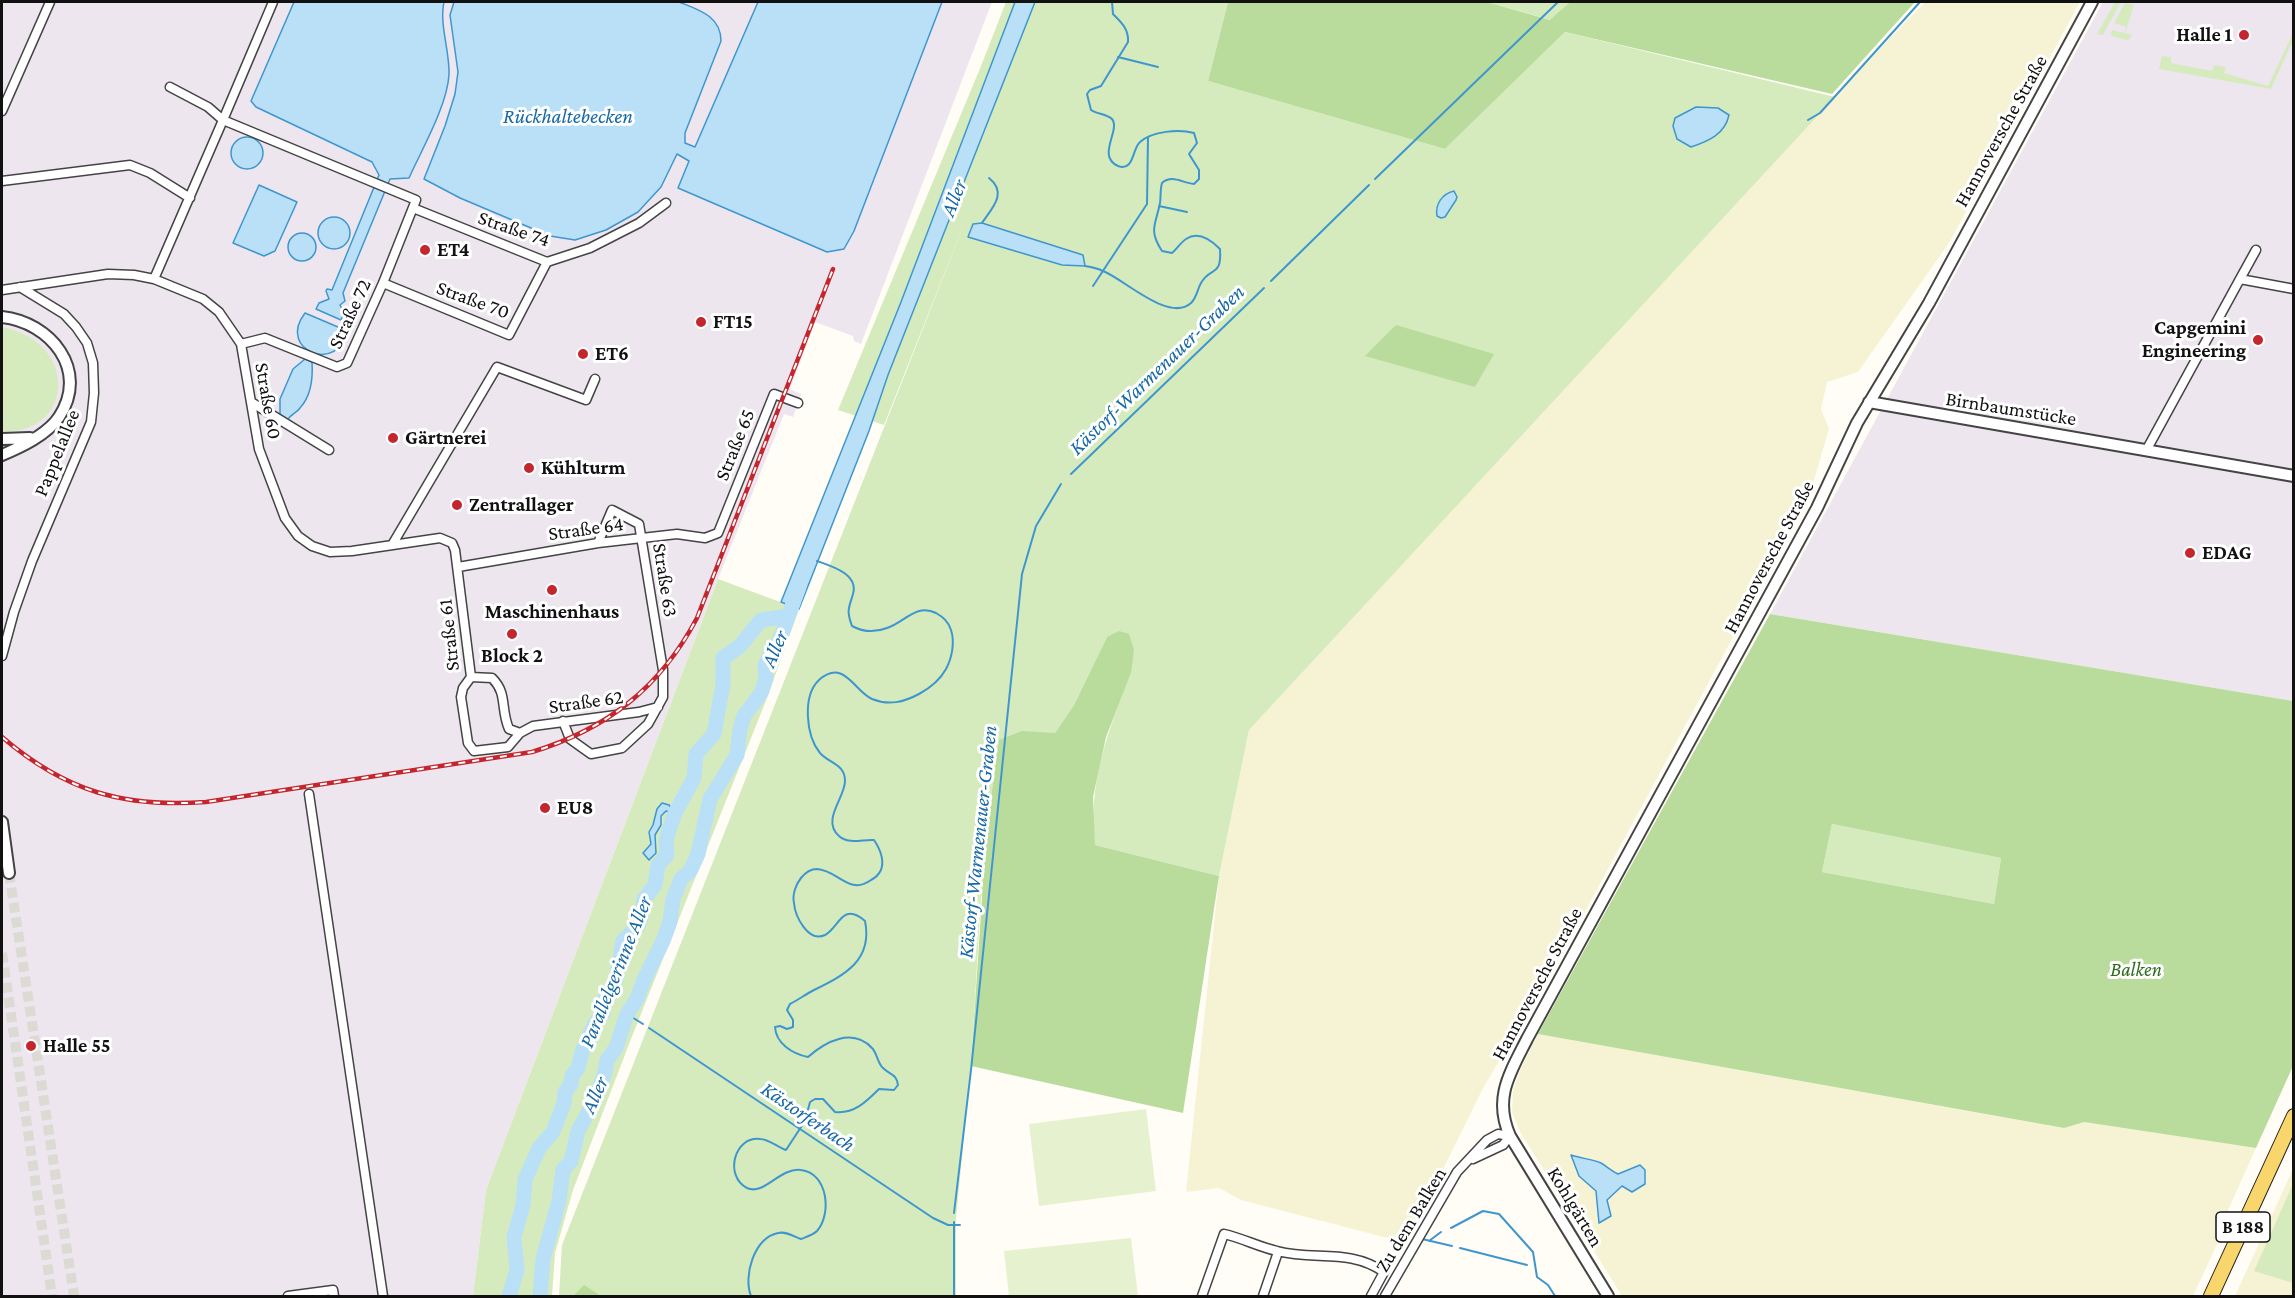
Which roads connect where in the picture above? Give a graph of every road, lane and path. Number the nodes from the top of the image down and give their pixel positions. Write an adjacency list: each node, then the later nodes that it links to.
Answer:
1 (50, 2): 5 (street)
2 (273, 2): 6 (street)
3 (2092, 2): 23 (street, Hannoversche Straße)
4 (170, 87): 6 (street)
5 (2, 111)
6 (223, 120): 8 (street); 10 (street)
7 (2, 181): 8 (street)
8 (190, 198): 13 (street)
9 (666, 203): 12 (street, Straße 74)
10 (413, 208): 12 (street, Straße 74); 15 (street, Straße 72)
11 (2256, 250): 14 (street)
12 (547, 262): 15 (street, Straße 70)
13 (154, 279): 16 (street, Straße 60); 20 (street, Straße 60)
14 (2240, 279): 17 (street); 27 (street)
15 (384, 283): 20 (street, Straße 72)
16 (20, 287): 18 (street, Straße 60); 36 (street, Pappelallee)
17 (2294, 289)
18 (2, 290)
19 (2, 317): 25 (street)
20 (241, 344): 22 (street, Straße 60)
21 (595, 379): 34 (street)
22 (251, 402): 28 (street); 34 (street, Straße 60)
23 (1869, 402): 27 (street, Birnbaumstücke); 45 (street, Hannoversche Straße)
24 (798, 403): 31 (street, Straße 65)
25 (33, 438): 26 (street); 29 (street)
26 (2, 440)
27 (2147, 449): 30 (street, Birnbaumstücke)
28 (329, 450)
29 (2, 455)
30 (2294, 476)
31 (718, 533): 32 (street, Straße 64)
32 (641, 538): 33 (street, Straße 64); 33 (street, Straße 63); 38 (street, Straße 63)
33 (598, 543): 35 (street, Straße 64)
34 (392, 545): 35 (street, Straße 60)
35 (458, 567): 37 (street, Straße 61)
36 (2, 656)
37 (471, 677): 40 (street); 40 (street, Straße 61)
38 (658, 707): 39 (street, Straße 62); 39 (street)
39 (563, 721): 40 (street, Straße 62)
40 (520, 733)
41 (309, 794): 49 (street)
42 (2, 822): 43 (street)
43 (6, 866)
44 (2294, 1116): 55 (main road, B 188)
45 (1510, 1136): 53 (street, Zu dem Balken); 54 (street, Kohlgärten)
46 (1278, 1252): 50 (street); 51 (street); 52 (street)
47 (288, 1296): 48 (street)
48 (334, 1296)
49 (383, 1296)
50 (1202, 1296)
51 (1263, 1296)
52 (1371, 1296)
53 (1385, 1296)
54 (1608, 1296)
55 (2211, 1296)

